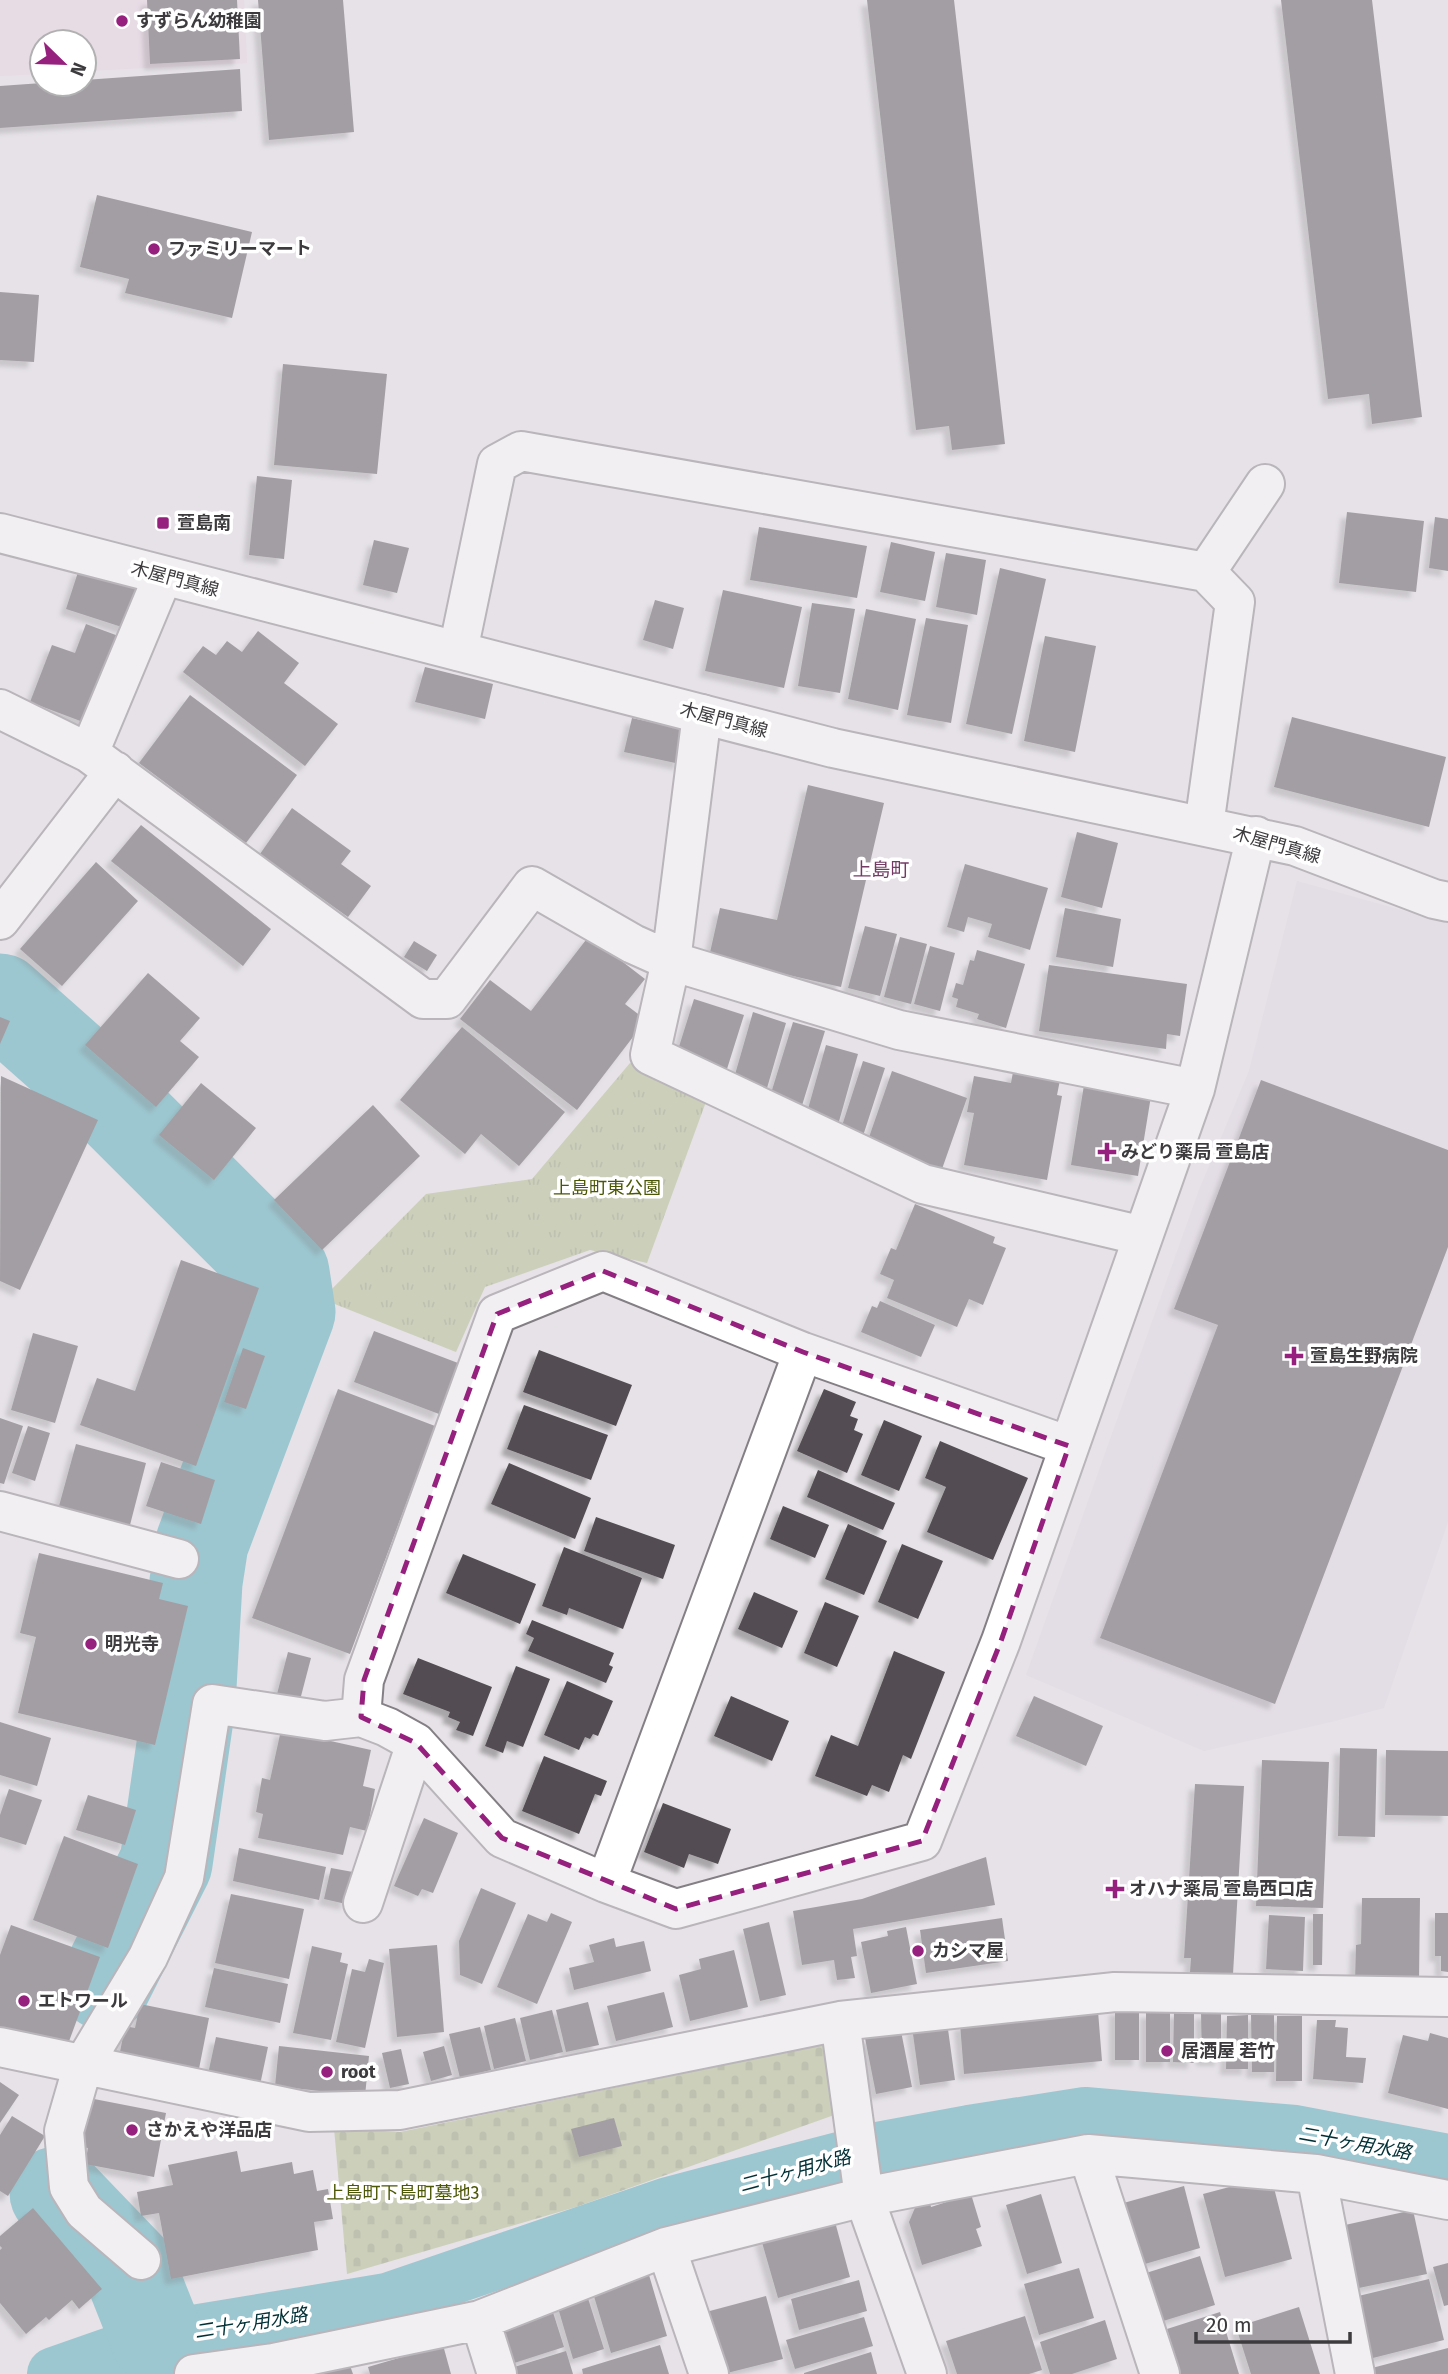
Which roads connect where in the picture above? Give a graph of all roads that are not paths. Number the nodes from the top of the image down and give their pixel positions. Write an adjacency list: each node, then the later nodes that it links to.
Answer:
1 (1265, 484): 3 (street)
2 (0, 533): 4 (street, 木屋門真線)
3 (1206, 572): 5 (street); 9 (street)
4 (163, 576): 5 (street, 木屋門真線); 8 (street)
5 (458, 651): 7 (street, 木屋門真線)
6 (0, 709): 8 (street)
7 (702, 714): 9 (street, 木屋門真線); 13 (street)
8 (102, 762): 12 (street); 13 (street)
9 (1203, 826): 10 (street, 木屋門真線)
10 (1256, 836): 11 (street, 木屋門真線); 14 (street)
11 (1448, 902)
12 (5, 903)
13 (671, 961): 14 (street); 15 (street)
14 (1195, 1089): 15 (street)
15 (1143, 1236): 17 (street)
16 (803, 1352): 17 (street); 20 (street); 22 (street)
17 (1069, 1446): 22 (street)
18 (0, 1511): 19 (street)
19 (179, 1559)
20 (361, 1717): 21 (street); 27 (street)
21 (416, 1743): 22 (street); 23 (street)
22 (606, 1883)
23 (363, 1903)
24 (1448, 1997): 25 (street)
25 (839, 2021): 27 (street); 30 (street)
26 (0, 2046): 27 (street)
27 (83, 2065): 33 (street)
28 (1088, 2154): 29 (street); 30 (street); 40 (street)
29 (1316, 2174): 31 (street); 41 (street)
30 (861, 2180): 32 (street); 39 (street)
31 (1448, 2200)
32 (666, 2247): 34 (street); 38 (street)
33 (141, 2260)
34 (480, 2320): 35 (street); 37 (street)
35 (275, 2368): 36 (street)
36 (194, 2374)
37 (497, 2374)
38 (709, 2374)
39 (927, 2374)
40 (1160, 2374)
41 (1355, 2374)

